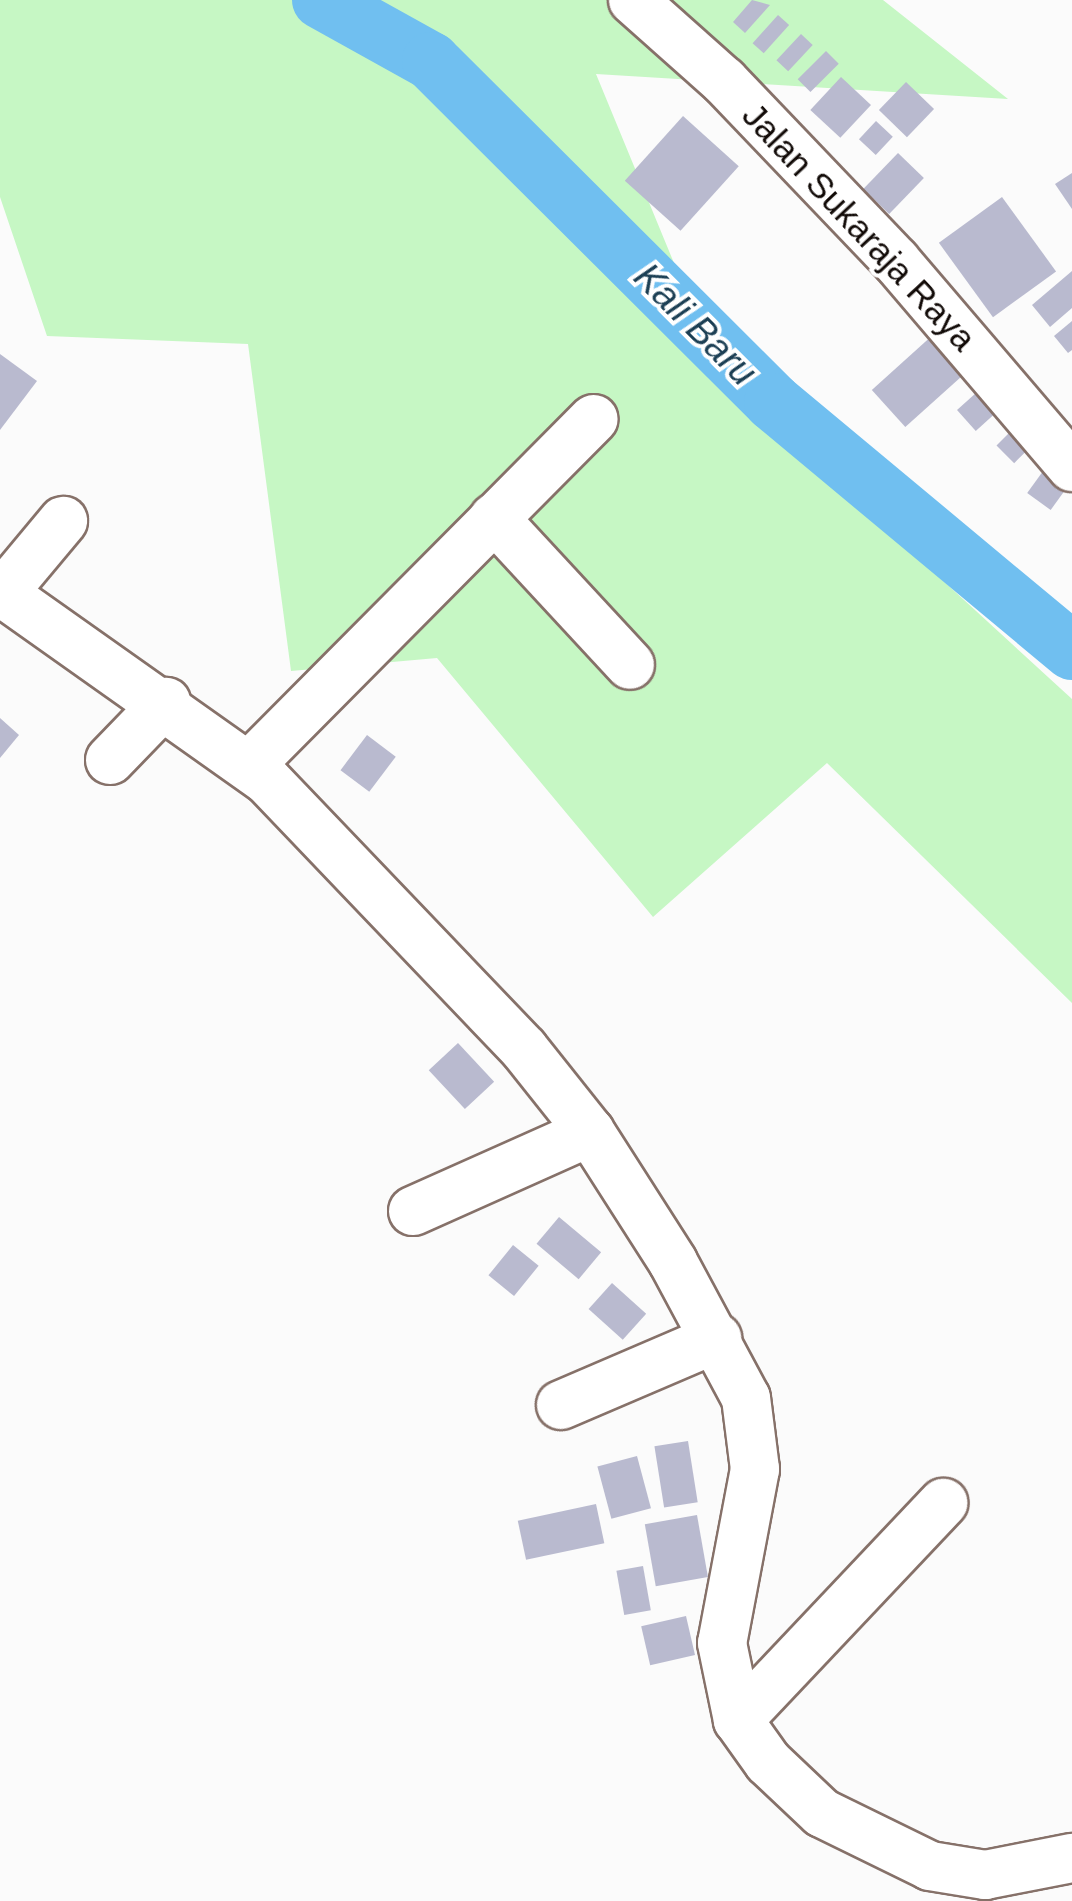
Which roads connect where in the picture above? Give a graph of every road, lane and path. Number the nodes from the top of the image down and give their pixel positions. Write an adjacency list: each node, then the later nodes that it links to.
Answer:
1 (632, 0): 3 (street, Jalan Sukaraja Raya)
2 (593, 419): 4 (street)
3 (1066, 452)
4 (494, 518): 7 (street); 10 (street)
5 (63, 521): 6 (street)
6 (1, 592): 8 (street)
7 (630, 665)
8 (166, 702): 9 (street); 10 (street)
9 (110, 760)
10 (249, 766): 11 (street)
11 (590, 1132): 12 (street); 13 (street)
12 (412, 1211)
13 (717, 1338): 14 (street); 16 (street)
14 (562, 1405)
15 (943, 1502): 16 (street)
16 (738, 1720): 17 (street)
17 (1072, 1858)

